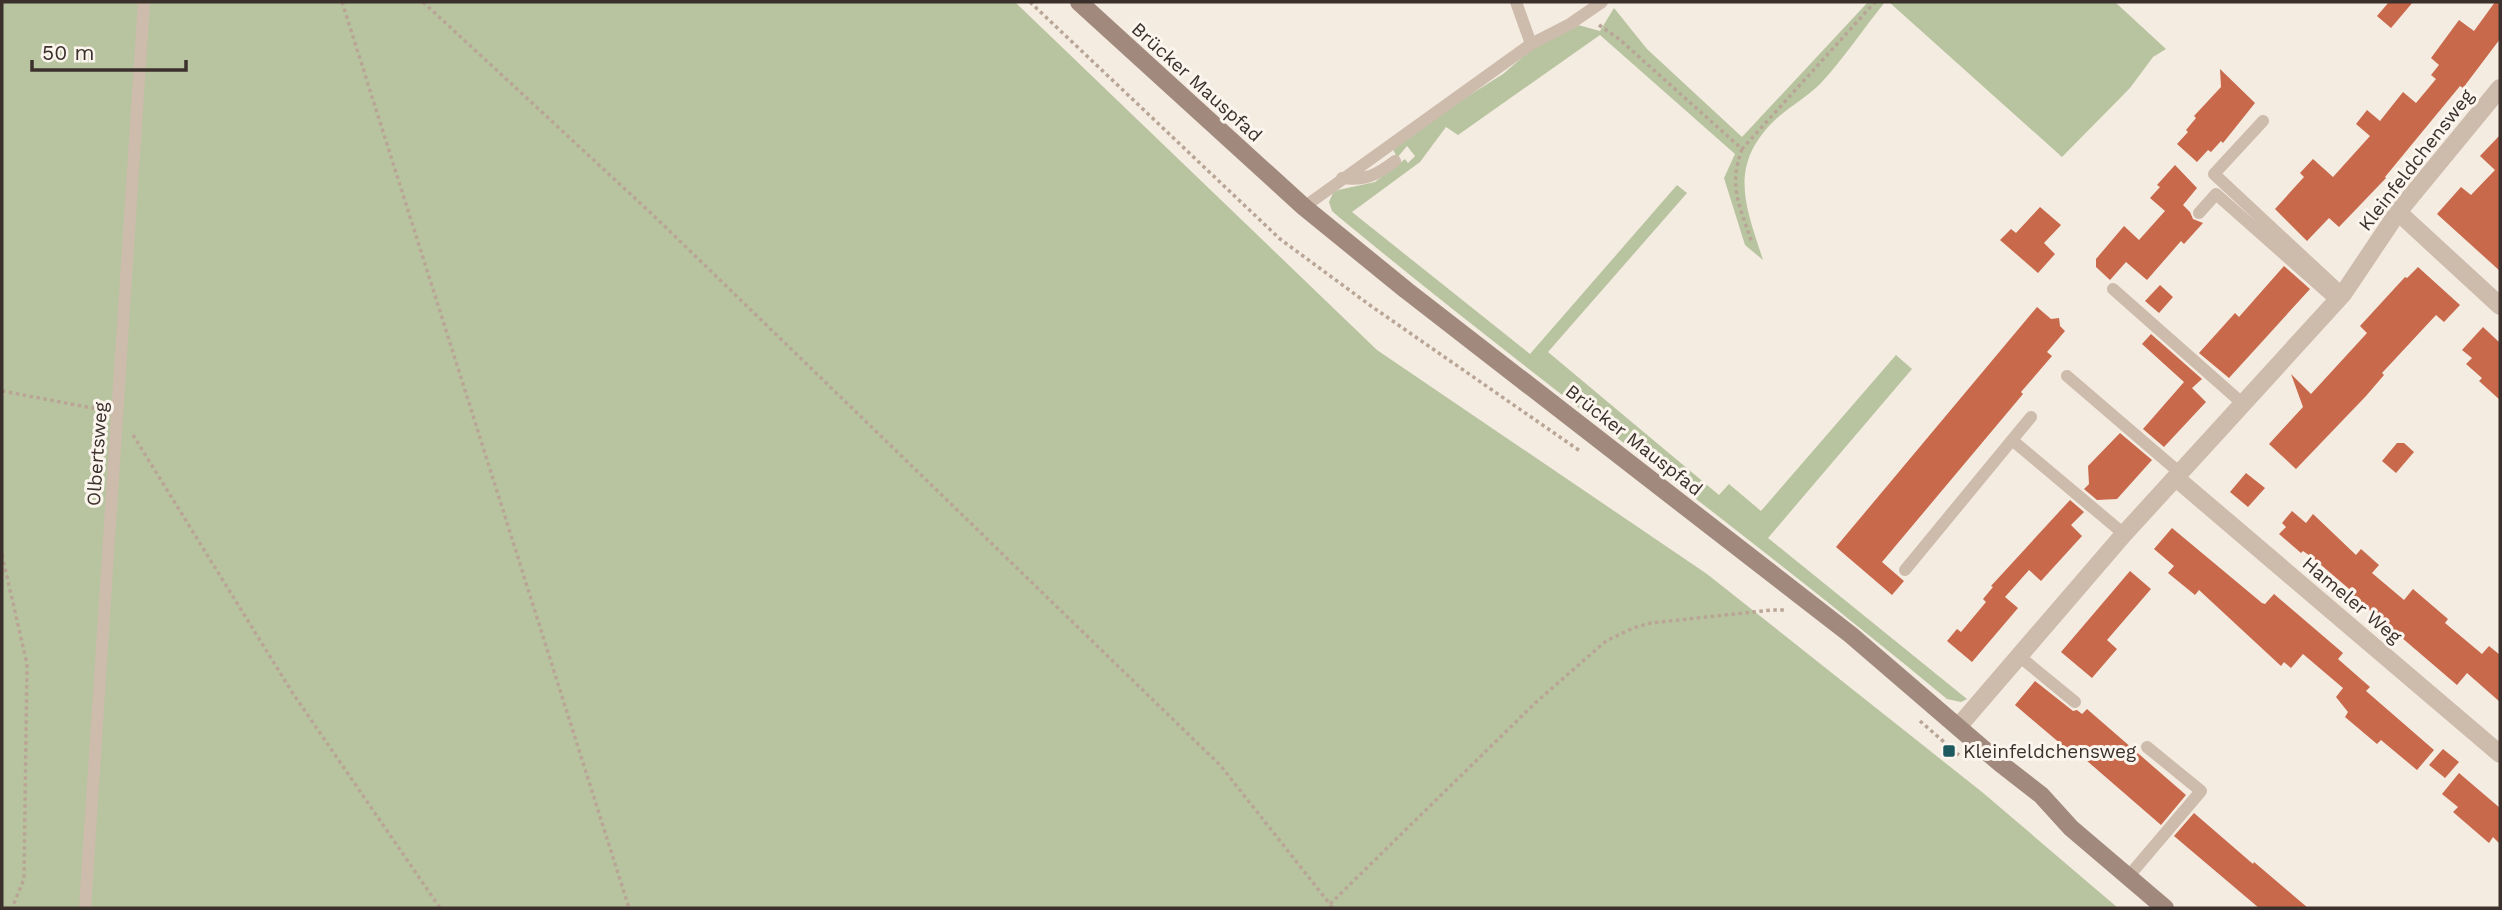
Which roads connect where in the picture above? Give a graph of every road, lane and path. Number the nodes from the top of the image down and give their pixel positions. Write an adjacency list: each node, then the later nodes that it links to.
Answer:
1 (144, 2): 26 (lane, Olbertsweg)
2 (342, 2): 47 (path)
3 (423, 2): 43 (path)
4 (1030, 2): 29 (path)
5 (1079, 2): 16 (main road, Brücker Mauspfad)
6 (1516, 2): 10 (lane)
7 (1602, 2): 9 (lane)
8 (1875, 2): 13 (path)
9 (1570, 23): 10 (lane); 13 (path)
10 (1531, 44): 15 (lane)
11 (2500, 88): 17 (street, Kleinfeldchensweg)
12 (2263, 121): 21 (lane)
13 (1742, 149): 19 (path)
14 (1395, 161): 15 (lane)
15 (1342, 178): 16 (lane)
16 (1304, 207): 38 (main road, Brücker Mauspfad)
17 (2398, 212): 21 (street, Kleinfeldchensweg); 22 (street)
18 (2199, 213): 21 (lane)
19 (1752, 243)
20 (2113, 289): 25 (lane)
21 (2340, 298): 25 (street, Kleinfeldchensweg)
22 (2500, 306)
23 (2067, 376): 30 (lane)
24 (2, 391): 26 (path)
25 (2242, 403): 30 (street, Kleinfeldchensweg)
26 (119, 413): 45 (lane, Olbertsweg); 46 (path)
27 (2031, 417): 28 (lane)
28 (2012, 440): 31 (lane); 33 (lane)
29 (1589, 457)
30 (2178, 475): 31 (street, Kleinfeldchensweg); 41 (street, Hameler Weg)
31 (2124, 534): 35 (street, Kleinfeldchensweg)
32 (2, 555): 44 (path)
33 (1905, 570)
34 (1781, 603): 43 (path)
35 (2019, 656): 36 (lane); 38 (street, Kleinfeldchensweg)
36 (2075, 702)
37 (1915, 717): 39 (path)
38 (1958, 727): 42 (main road, Brücker Mauspfad)
39 (1946, 745)
40 (2147, 747): 42 (lane)
41 (2500, 754)
42 (2128, 877): 48 (main road, Brücker Mauspfad)
43 (1332, 906)
44 (12, 908)
45 (85, 908)
46 (440, 908)
47 (629, 908)
48 (2165, 908)

